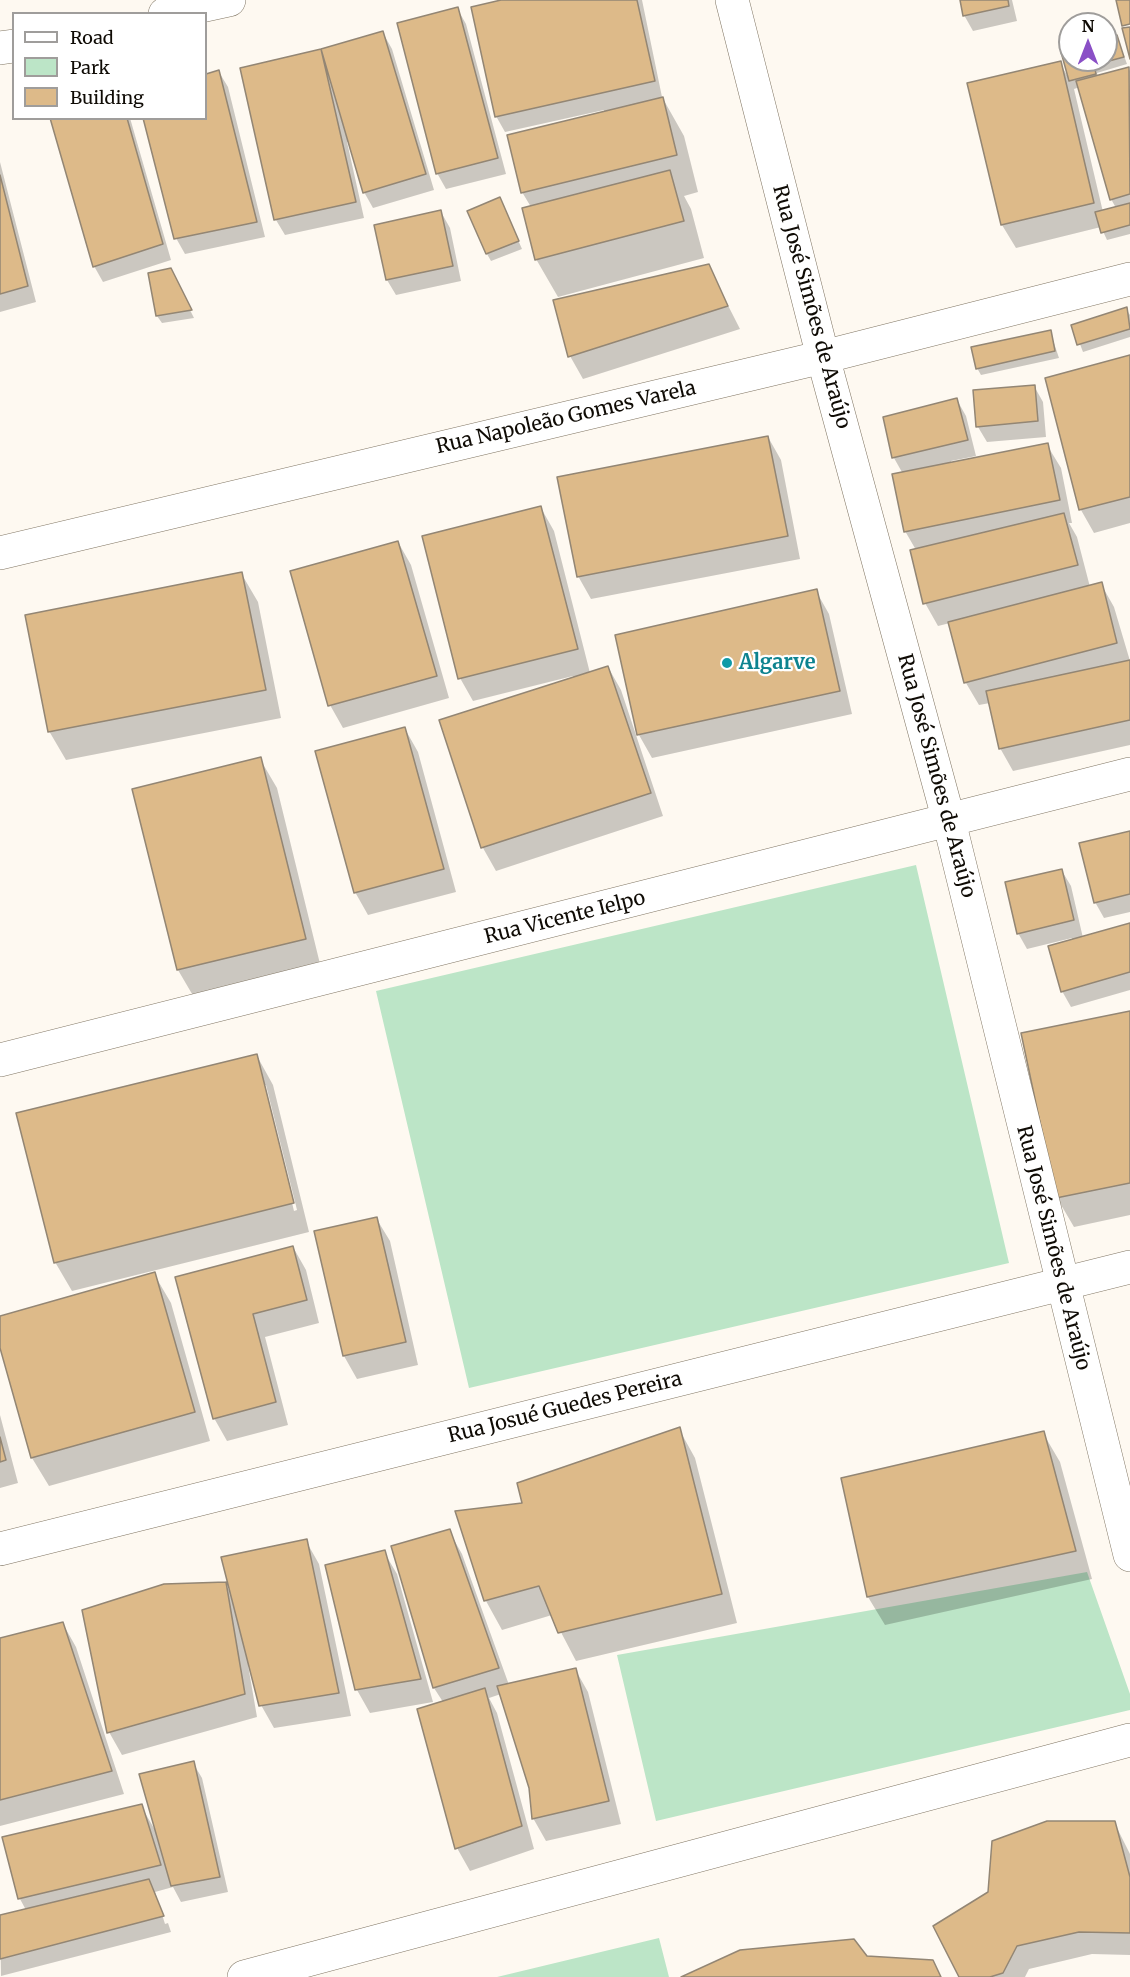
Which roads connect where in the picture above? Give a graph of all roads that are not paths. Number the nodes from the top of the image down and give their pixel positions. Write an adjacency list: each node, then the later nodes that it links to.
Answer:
1 (229, 0): 3 (street)
2 (732, 0): 5 (street, Rua José Simões de Araújo)
3 (174, 12)
4 (1130, 279): 5 (street, Rua Napoleão Gomes Varela)
5 (823, 357): 6 (street, Rua Napoleão Gomes Varela); 8 (street, Rua José Simões de Araújo)
6 (0, 553)
7 (1130, 774): 8 (street, Rua Vicente Ielpo)
8 (949, 821): 9 (street, Rua Vicente Ielpo); 11 (street, Rua José Simões de Araújo)
9 (0, 1060)
10 (1130, 1267): 11 (street, Rua Josué Guedes Pereira)
11 (1062, 1284): 12 (street, Rua Josué Guedes Pereira); 13 (street, Rua José Simões de Araújo)
12 (0, 1549)
13 (1130, 1555)
14 (1130, 1740): 15 (street)
15 (244, 1977)

